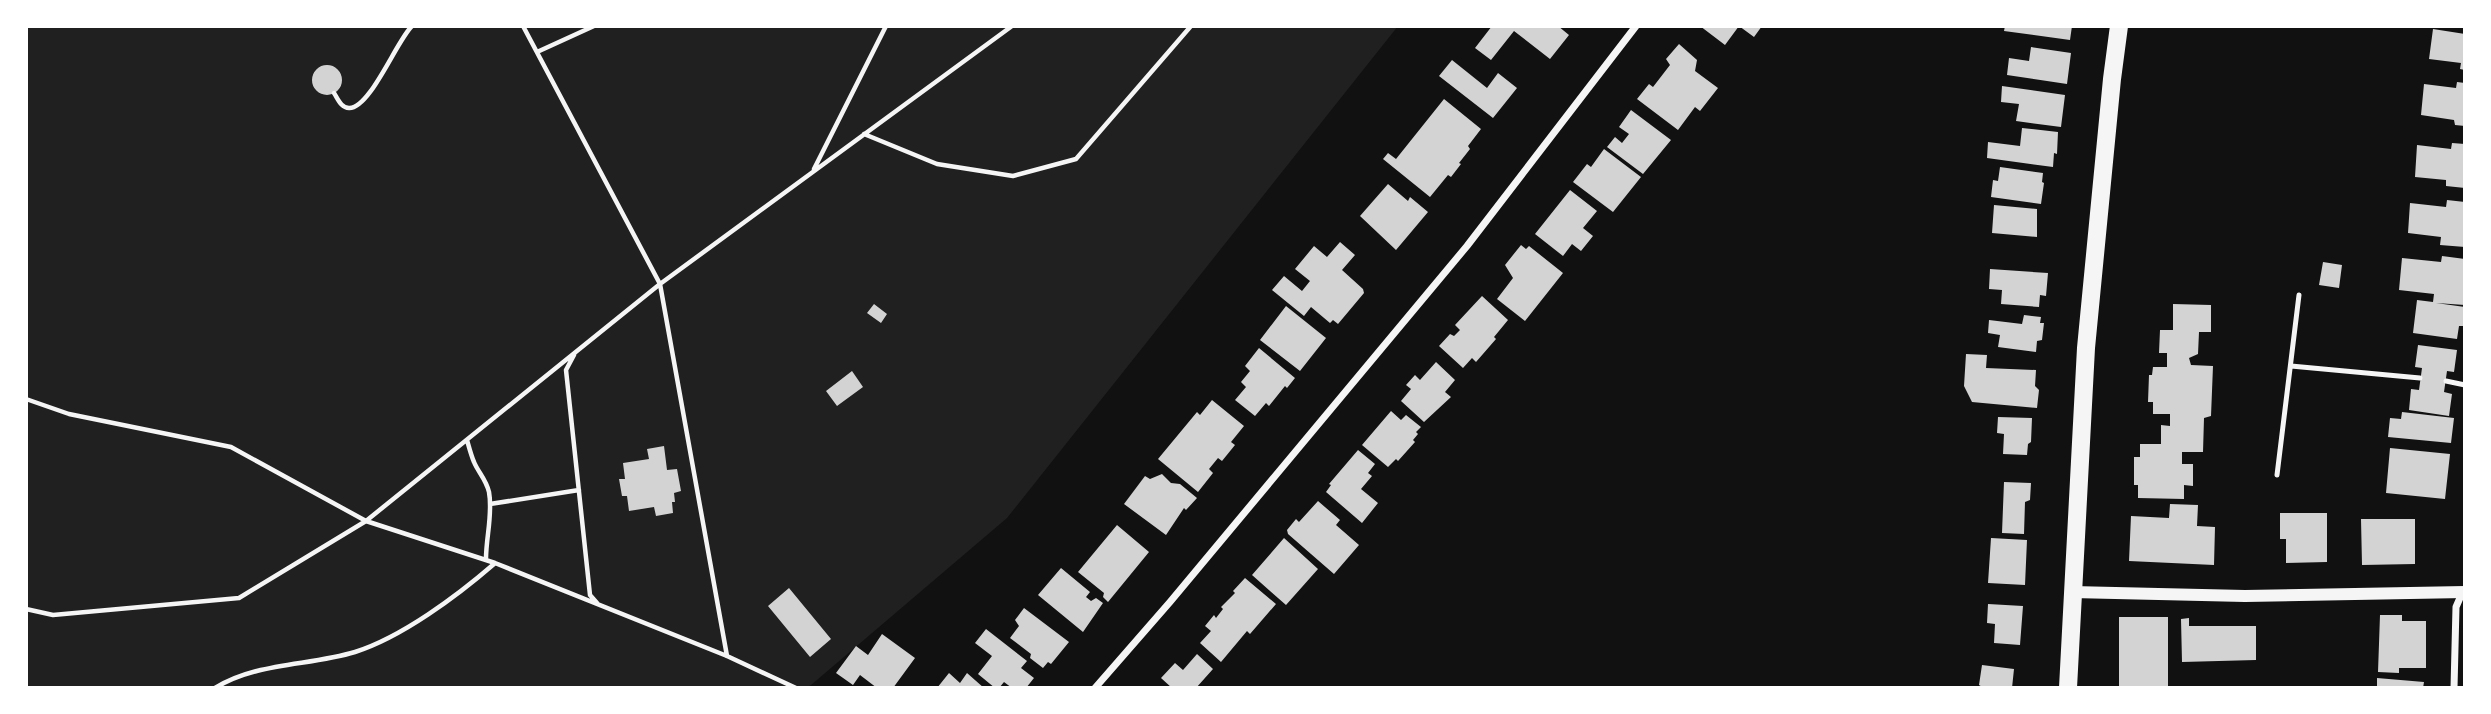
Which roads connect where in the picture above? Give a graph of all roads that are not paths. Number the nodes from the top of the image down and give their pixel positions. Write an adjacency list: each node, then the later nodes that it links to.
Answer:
1 (1636, 26): 11 (street)
2 (2119, 26): 10 (main road)
3 (2299, 295): 4 (lane)
4 (2291, 366): 5 (lane); 8 (lane)
5 (2420, 377)
6 (2445, 381): 7 (lane)
7 (2465, 385)
8 (2277, 475)
9 (2464, 590): 10 (street); 13 (street)
10 (2072, 592): 12 (main road)
11 (1095, 688)
12 (2068, 688)
13 (2454, 688)

